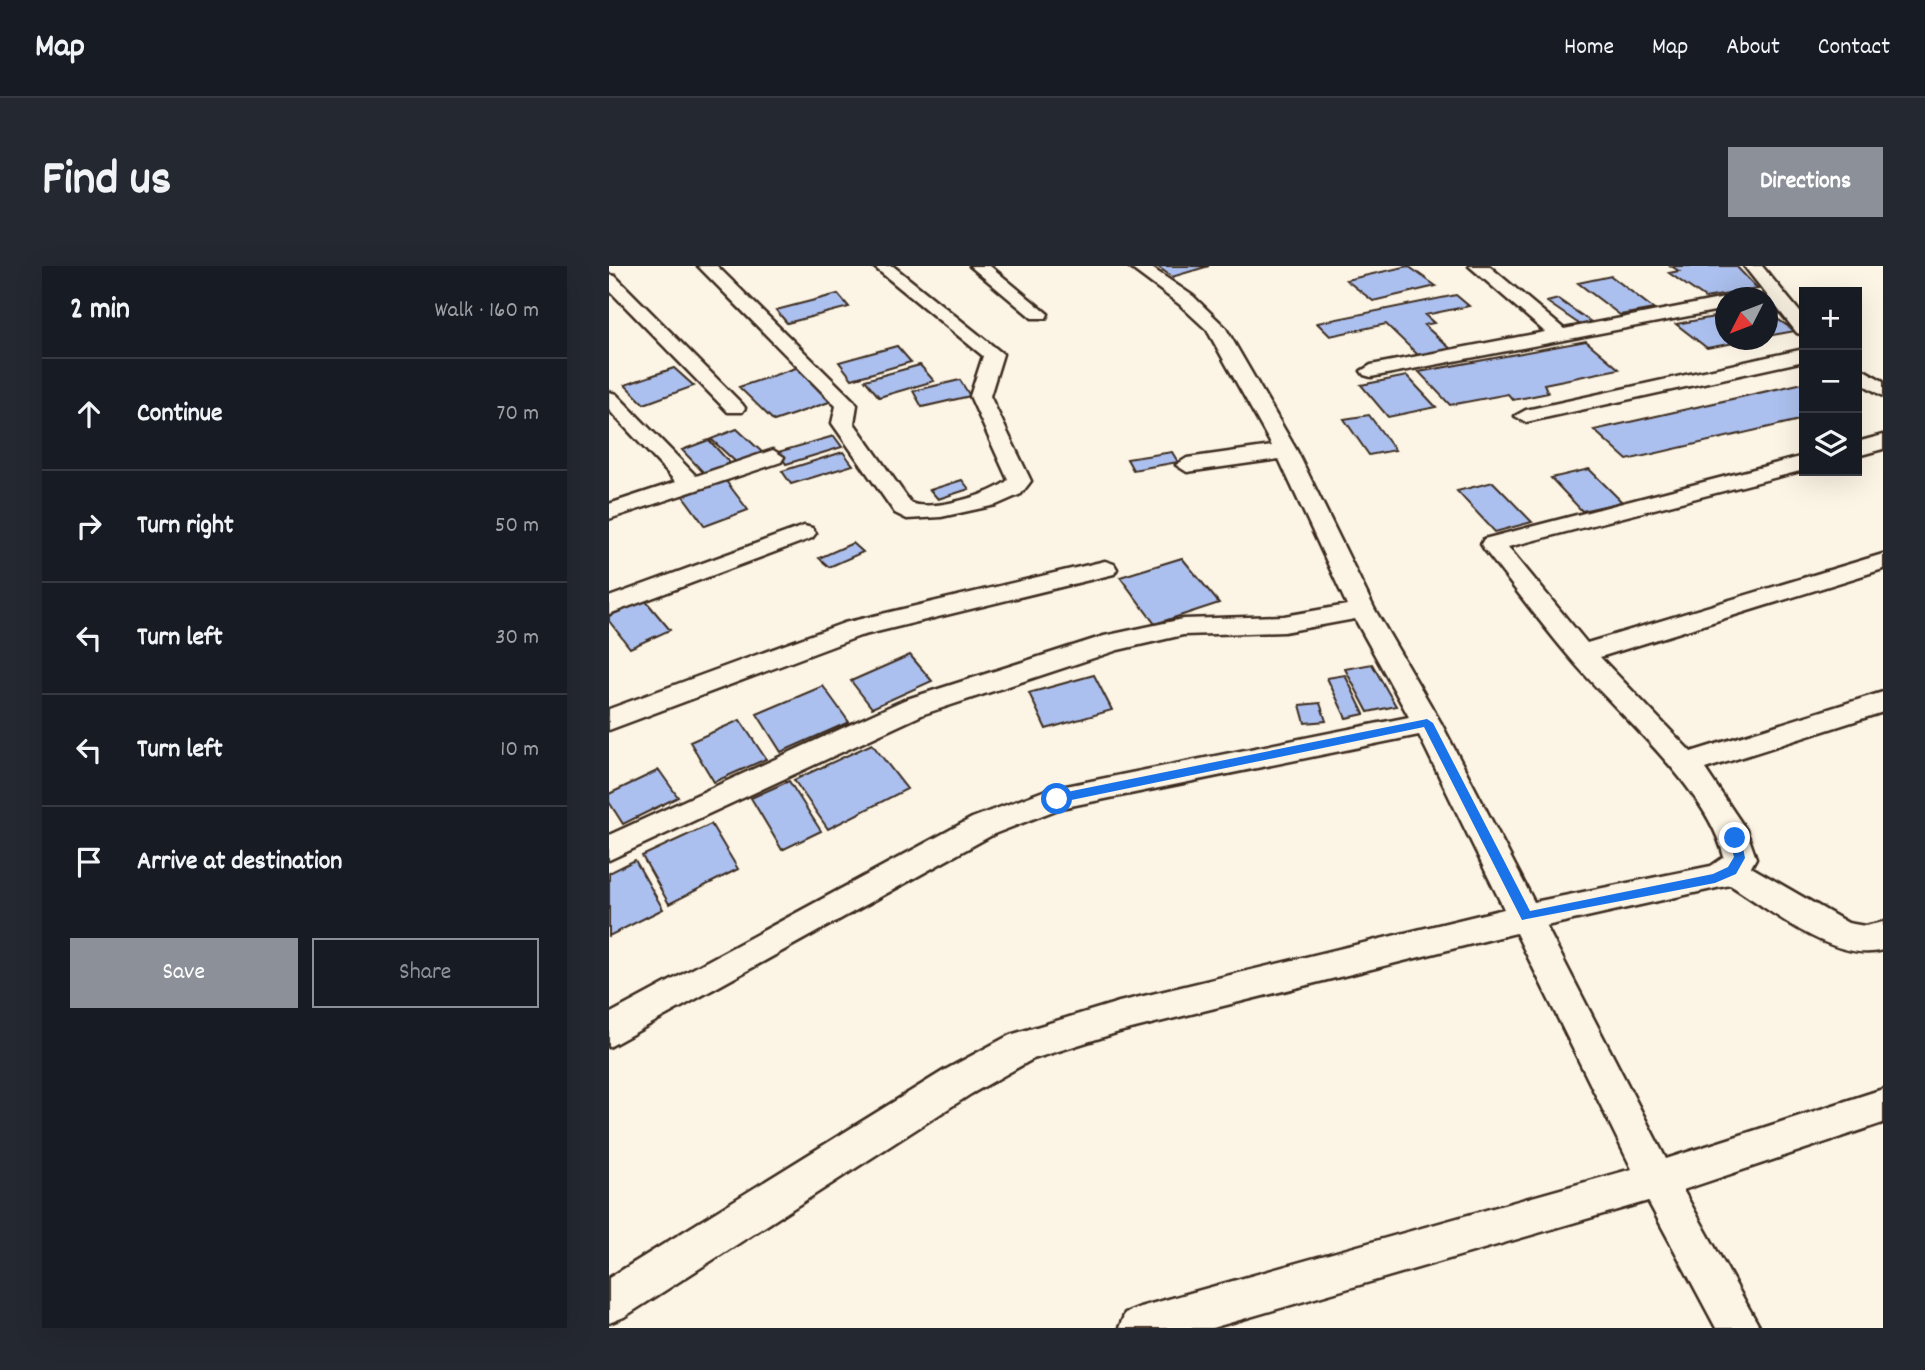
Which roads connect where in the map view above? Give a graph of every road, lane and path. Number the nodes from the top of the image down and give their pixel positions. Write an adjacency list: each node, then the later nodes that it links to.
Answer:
1 (707, 266): 2 (street)
2 (882, 266)
3 (979, 266): 11 (street)
4 (1137, 266): 23 (street)
5 (1478, 266): 13 (street)
6 (1753, 266): 8 (street)
7 (612, 272): 19 (street)
8 (1762, 287)
9 (1715, 306): 13 (street)
10 (1778, 306): 12 (street)
11 (1039, 314)
12 (1799, 325)
13 (1560, 335): 15 (street)
14 (1799, 356): 20 (street)
15 (1371, 371)
16 (1862, 375): 17 (street)
17 (1883, 390)
18 (609, 398): 27 (street)
19 (735, 408)
20 (1526, 416)
21 (1883, 442): 22 (street)
22 (1862, 448)
23 (1286, 451): 26 (street); 33 (street)
24 (773, 457): 27 (street)
25 (1799, 464): 34 (street)
26 (1187, 466)
27 (692, 485): 28 (street)
28 (609, 512)
29 (804, 533): 32 (street)
30 (1883, 561): 34 (street)
31 (1105, 569): 36 (street)
32 (609, 606)
33 (1361, 610): 37 (street); 39 (street)
34 (1581, 654): 38 (street)
35 (1883, 702): 38 (street)
36 (609, 720)
37 (1427, 723): 41 (street); 43 (street)
38 (1686, 764): 40 (street)
39 (609, 848)
40 (1732, 870): 41 (street); 42 (street)
41 (1527, 917): 45 (street); 46 (street)
42 (1883, 936)
43 (609, 1032)
44 (1883, 1106): 45 (street)
45 (1657, 1180): 47 (street); 48 (street)
46 (609, 1302)
47 (1140, 1328)
48 (1739, 1328)

